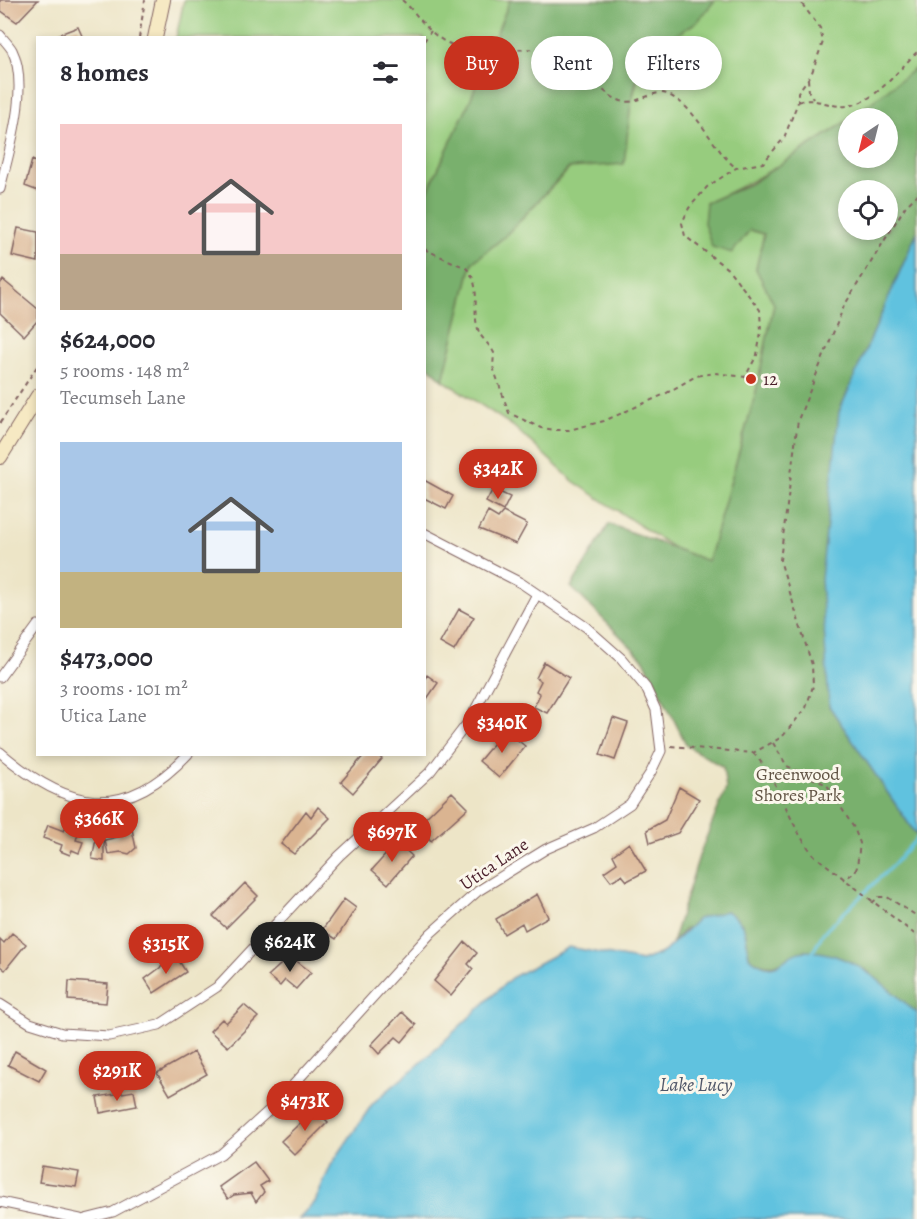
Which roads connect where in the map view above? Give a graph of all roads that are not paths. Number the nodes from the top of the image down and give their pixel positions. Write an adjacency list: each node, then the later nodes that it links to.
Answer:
1 (163, 0): 3 (main road)
2 (0, 35): 4 (street)
3 (154, 36)
4 (3, 163): 5 (street)
5 (0, 189)
6 (36, 399): 7 (main road)
7 (0, 457)
8 (426, 534): 9 (street, Utica Lane)
9 (537, 594): 14 (street); 17 (street, Utica Lane)
10 (36, 628): 11 (street)
11 (0, 677)
12 (0, 752): 13 (street)
13 (186, 756)
14 (0, 1004)
15 (0, 1202): 16 (street)
16 (80, 1219)
17 (85, 1219)

